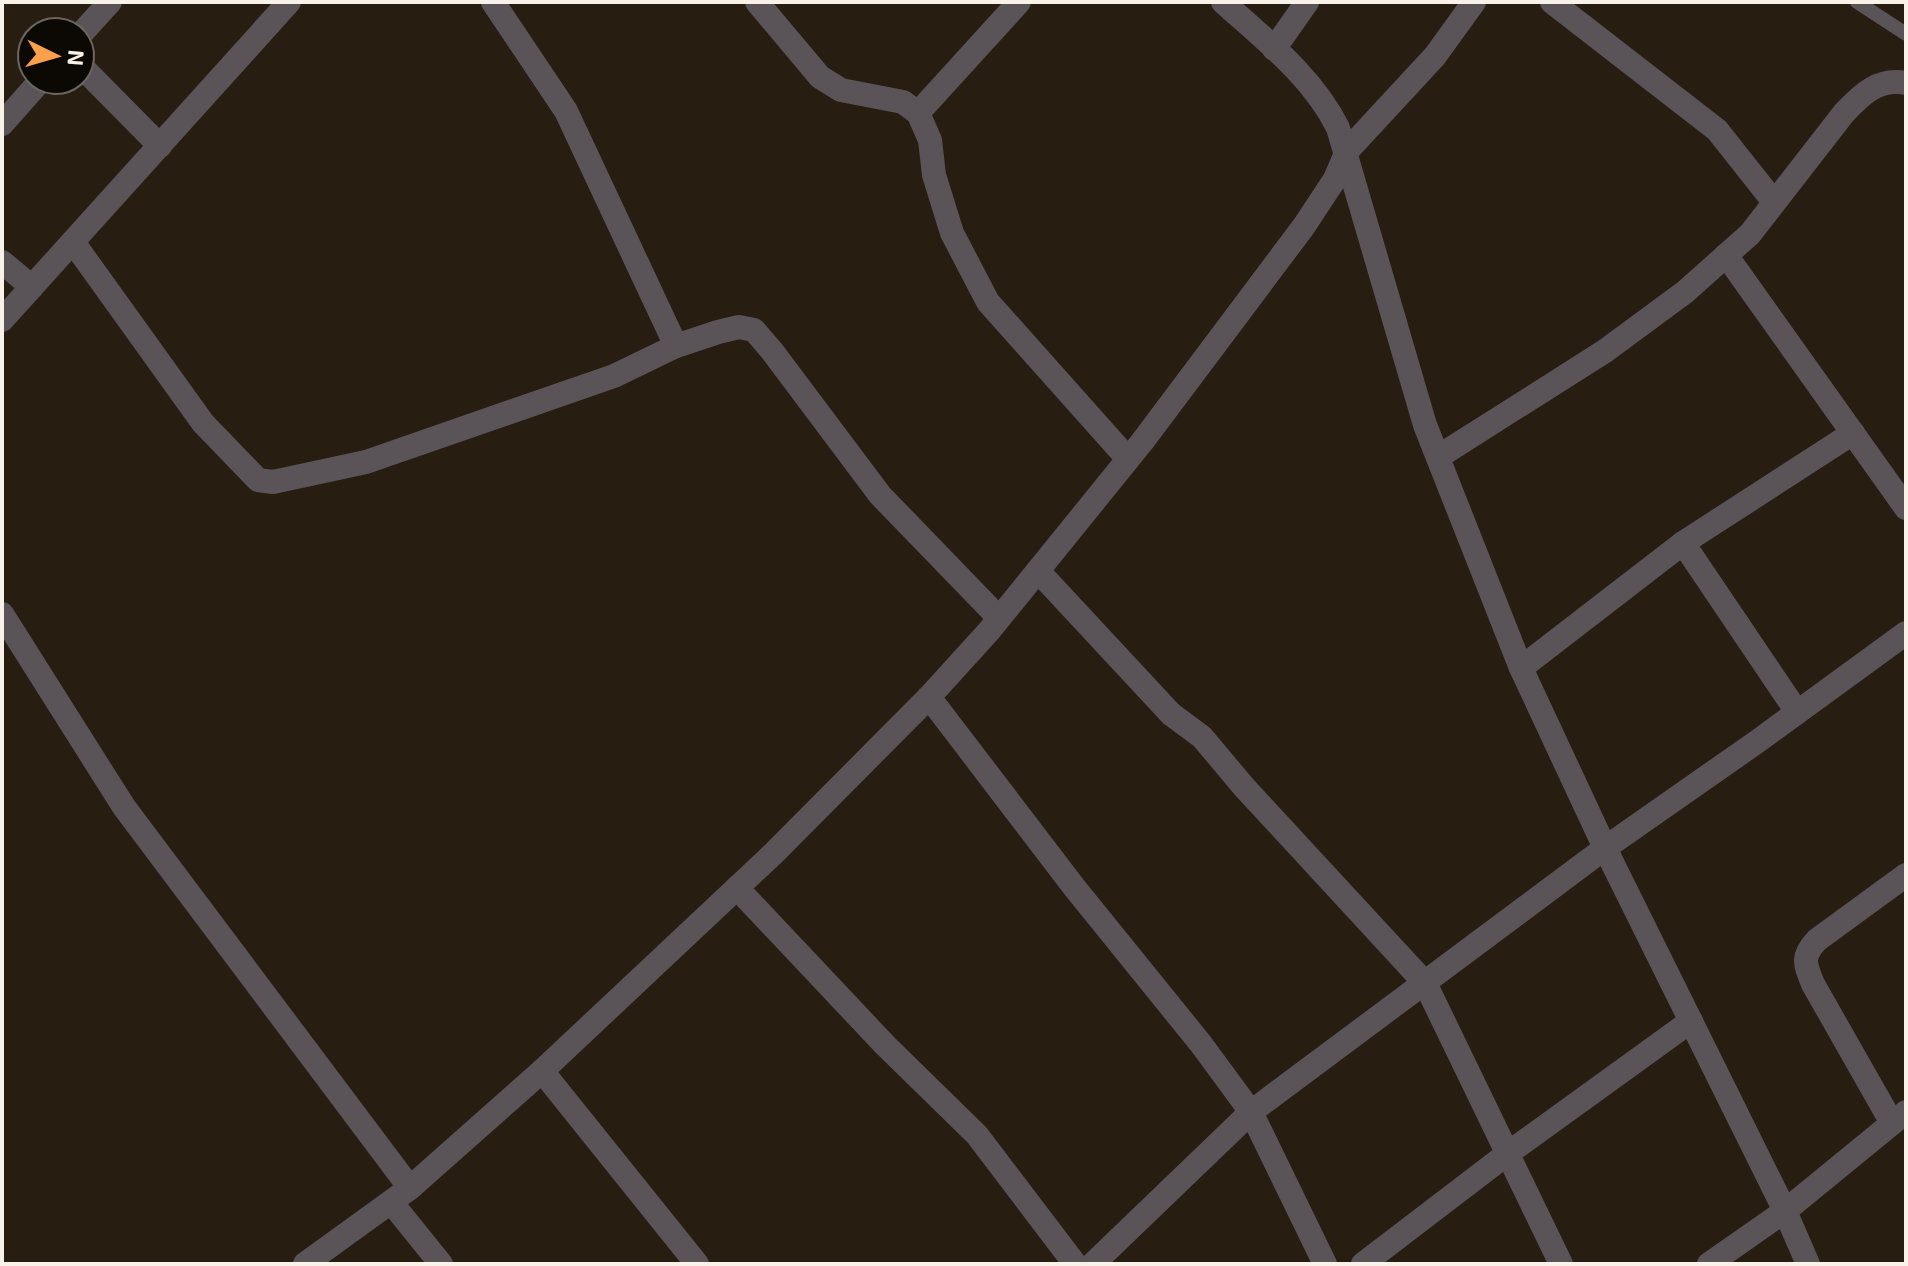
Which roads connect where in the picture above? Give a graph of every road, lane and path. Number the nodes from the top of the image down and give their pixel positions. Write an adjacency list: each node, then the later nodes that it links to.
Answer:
1 (289, 2): 17 (street)
2 (493, 2): 25 (street)
3 (757, 2): 15 (street)
4 (1019, 2): 15 (street)
5 (1223, 2): 11 (street)
6 (1307, 2): 11 (street)
7 (1474, 2): 18 (street)
8 (1552, 2): 19 (street)
9 (1857, 2): 10 (lane)
10 (1906, 34)
11 (1274, 49): 18 (street)
12 (96, 81): 17 (street)
13 (1906, 83): 19 (street)
14 (27, 96): 16 (street)
15 (918, 113): 28 (street)
16 (2, 124)
17 (160, 146): 20 (street)
18 (1347, 151): 27 (street); 28 (street)
19 (1774, 202): 21 (street)
20 (73, 242): 23 (street); 25 (street)
21 (1726, 255): 26 (street); 27 (street)
22 (2, 262): 23 (street)
23 (32, 287): 24 (street)
24 (2, 320)
25 (676, 346): 33 (street)
26 (1853, 433): 29 (street); 30 (street)
27 (1438, 457): 35 (street)
28 (1128, 459): 31 (street)
29 (1906, 508)
30 (1683, 543): 35 (street); 37 (street)
31 (1038, 571): 33 (street); 41 (street)
32 (2, 614): 47 (street)
33 (999, 618): 36 (street)
34 (1906, 633): 37 (street)
35 (1521, 668): 38 (street)
36 (929, 697): 39 (street); 44 (street)
37 (1797, 712): 38 (street)
38 (1605, 848): 41 (street); 42 (street)
39 (737, 888): 43 (street); 52 (street)
40 (1902, 888): 45 (street)
41 (1425, 983): 44 (street); 46 (street)
42 (1691, 1021): 46 (street); 48 (street)
43 (542, 1071): 47 (street); 51 (street)
44 (1251, 1112): 53 (street); 54 (street)
45 (1899, 1117): 48 (street)
46 (1507, 1154): 55 (street); 56 (street)
47 (400, 1195): 49 (street); 50 (street)
48 (1785, 1211): 57 (street); 58 (street)
49 (305, 1264)
50 (441, 1264)
51 (697, 1264)
52 (1075, 1264)
53 (1093, 1264)
54 (1325, 1264)
55 (1363, 1264)
56 (1561, 1264)
57 (1709, 1264)
58 (1808, 1264)

